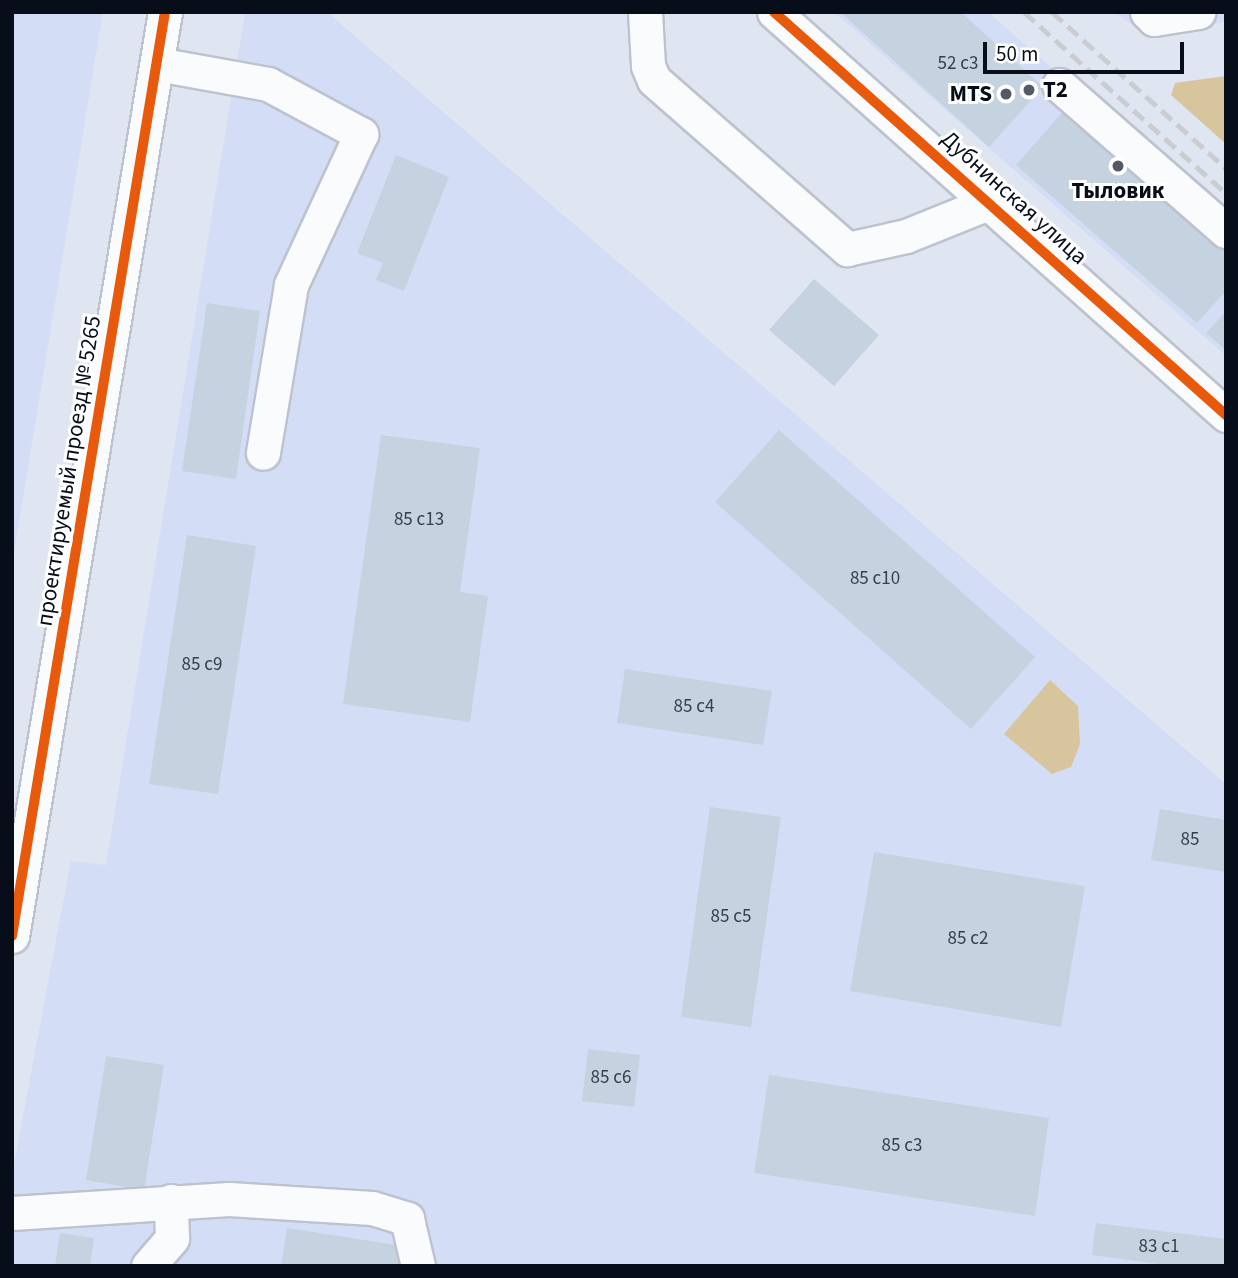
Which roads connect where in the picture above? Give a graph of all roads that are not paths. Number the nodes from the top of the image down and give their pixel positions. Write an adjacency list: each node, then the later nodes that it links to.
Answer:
1 (165, 12): 6 (street, проектируемый проезд № 5265)
2 (645, 12): 8 (street)
3 (774, 12): 8 (street, Дубнинская улица)
4 (1147, 12): 5 (street)
5 (1198, 12)
6 (157, 65): 11 (street); 12 (street, проектируемый проезд № 5265)
7 (1059, 85): 9 (street)
8 (988, 203): 10 (street, Дубнинская улица)
9 (1226, 231)
10 (1226, 415)
11 (263, 453)
12 (15, 915)
13 (171, 1201): 14 (street); 15 (street); 16 (street)
14 (12, 1213)
15 (148, 1266)
16 (418, 1266)

